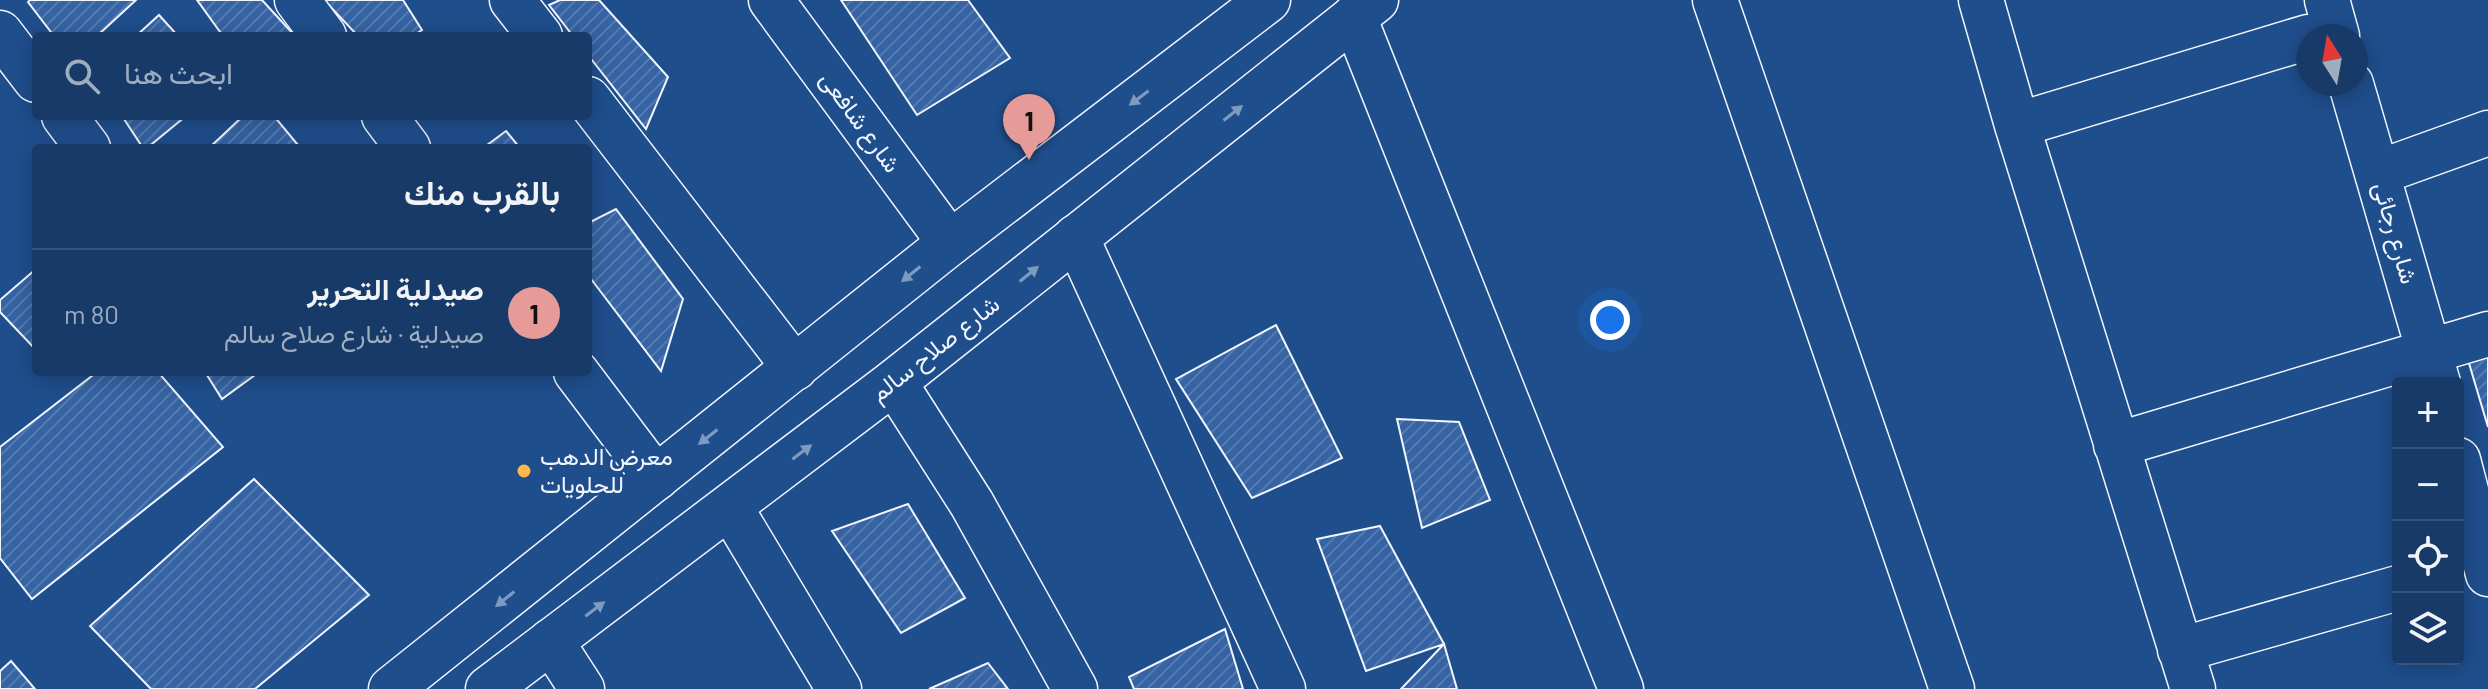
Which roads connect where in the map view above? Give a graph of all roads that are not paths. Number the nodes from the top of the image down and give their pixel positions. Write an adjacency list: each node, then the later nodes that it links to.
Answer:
1 (297, 0): 8 (street)
2 (512, 0): 9 (street)
3 (771, 0): 23 (street, شارع شافعى)
4 (1268, 0): 23 (street, one-way to 23)
5 (1715, 0): 44 (street)
6 (1981, 0): 17 (street)
7 (1365, 8): 22 (street, شارع صلاح سالم, one-way to 7); 43 (street)
8 (321, 32)
9 (537, 32)
10 (0, 33): 12 (street)
11 (2296, 37): 17 (street)
12 (32, 75)
13 (2355, 96): 21 (street, شارع رجائى)
14 (592, 104): 26 (street)
15 (67, 120): 19 (street)
16 (387, 120): 20 (street)
17 (2017, 125): 29 (street)
18 (2488, 133): 21 (street)
19 (85, 144)
20 (405, 144)
21 (2377, 173): 25 (street, شارع رجائى)
22 (1076, 237): 28 (street, شارع صلاح سالم, one-way to 22); 42 (street)
23 (950, 243): 26 (street, one-way to 26)
24 (2488, 334): 25 (street)
25 (2434, 367): 29 (street)
26 (795, 368): 30 (street, one-way to 30)
27 (579, 376): 30 (street)
28 (894, 382): 32 (street, شارع صلاح سالم, one-way to 28); 41 (street)
29 (2116, 445): 36 (street)
30 (656, 478): 37 (street, one-way to 37)
31 (2464, 486): 33 (street)
32 (730, 507): 35 (street, شارع صلاح سالم, one-way to 32); 40 (street)
33 (2480, 557)
34 (2392, 590): 36 (street)
35 (551, 641): 38 (street, شارع صلاح سالم); 39 (street)
36 (2186, 669)
37 (391, 689)
38 (488, 689)
39 (582, 689)
40 (839, 689)
41 (1075, 689)
42 (1283, 689)
43 (1621, 689)
44 (1952, 689)

